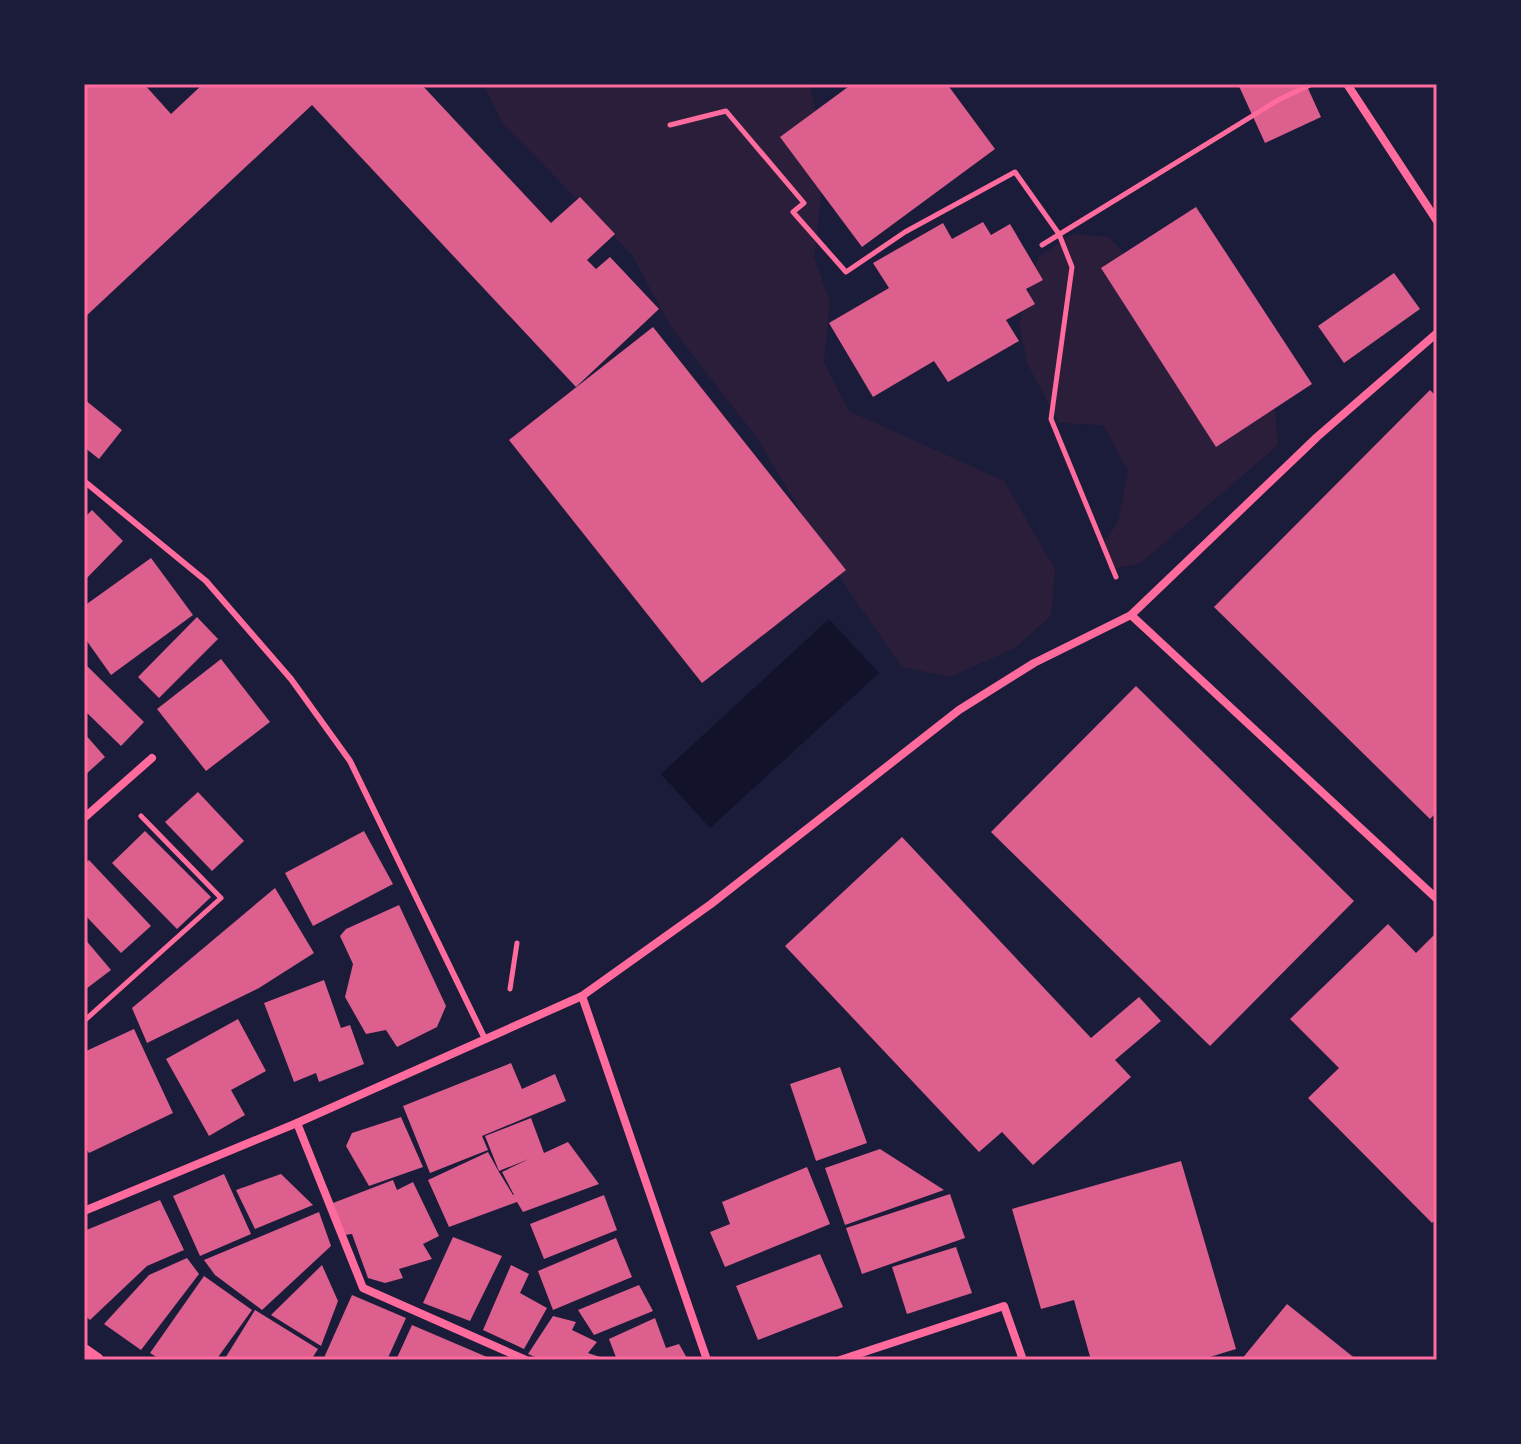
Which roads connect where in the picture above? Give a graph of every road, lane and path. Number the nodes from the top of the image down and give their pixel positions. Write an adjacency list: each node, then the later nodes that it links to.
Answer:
1 (1347, 84): 4 (street)
2 (1309, 86): 5 (path)
3 (670, 125): 5 (path)
4 (1437, 221)
5 (1059, 234): 6 (path); 9 (path)
6 (1042, 245)
7 (1437, 333): 9 (street)
8 (84, 481): 18 (lane)
9 (1131, 615): 13 (street); 15 (street)
10 (152, 758): 11 (street)
11 (115, 790): 12 (street); 17 (path)
12 (84, 818)
13 (1437, 899)
14 (517, 943): 16 (path)
15 (582, 996): 18 (street); 24 (street)
16 (508, 1001)
17 (84, 1021)
18 (485, 1039): 19 (street)
19 (297, 1123): 20 (street); 23 (street)
20 (84, 1211)
21 (84, 1351): 22 (street)
22 (97, 1360)
23 (526, 1360)
24 (707, 1360)
25 (840, 1360): 26 (street)
26 (1023, 1360)

